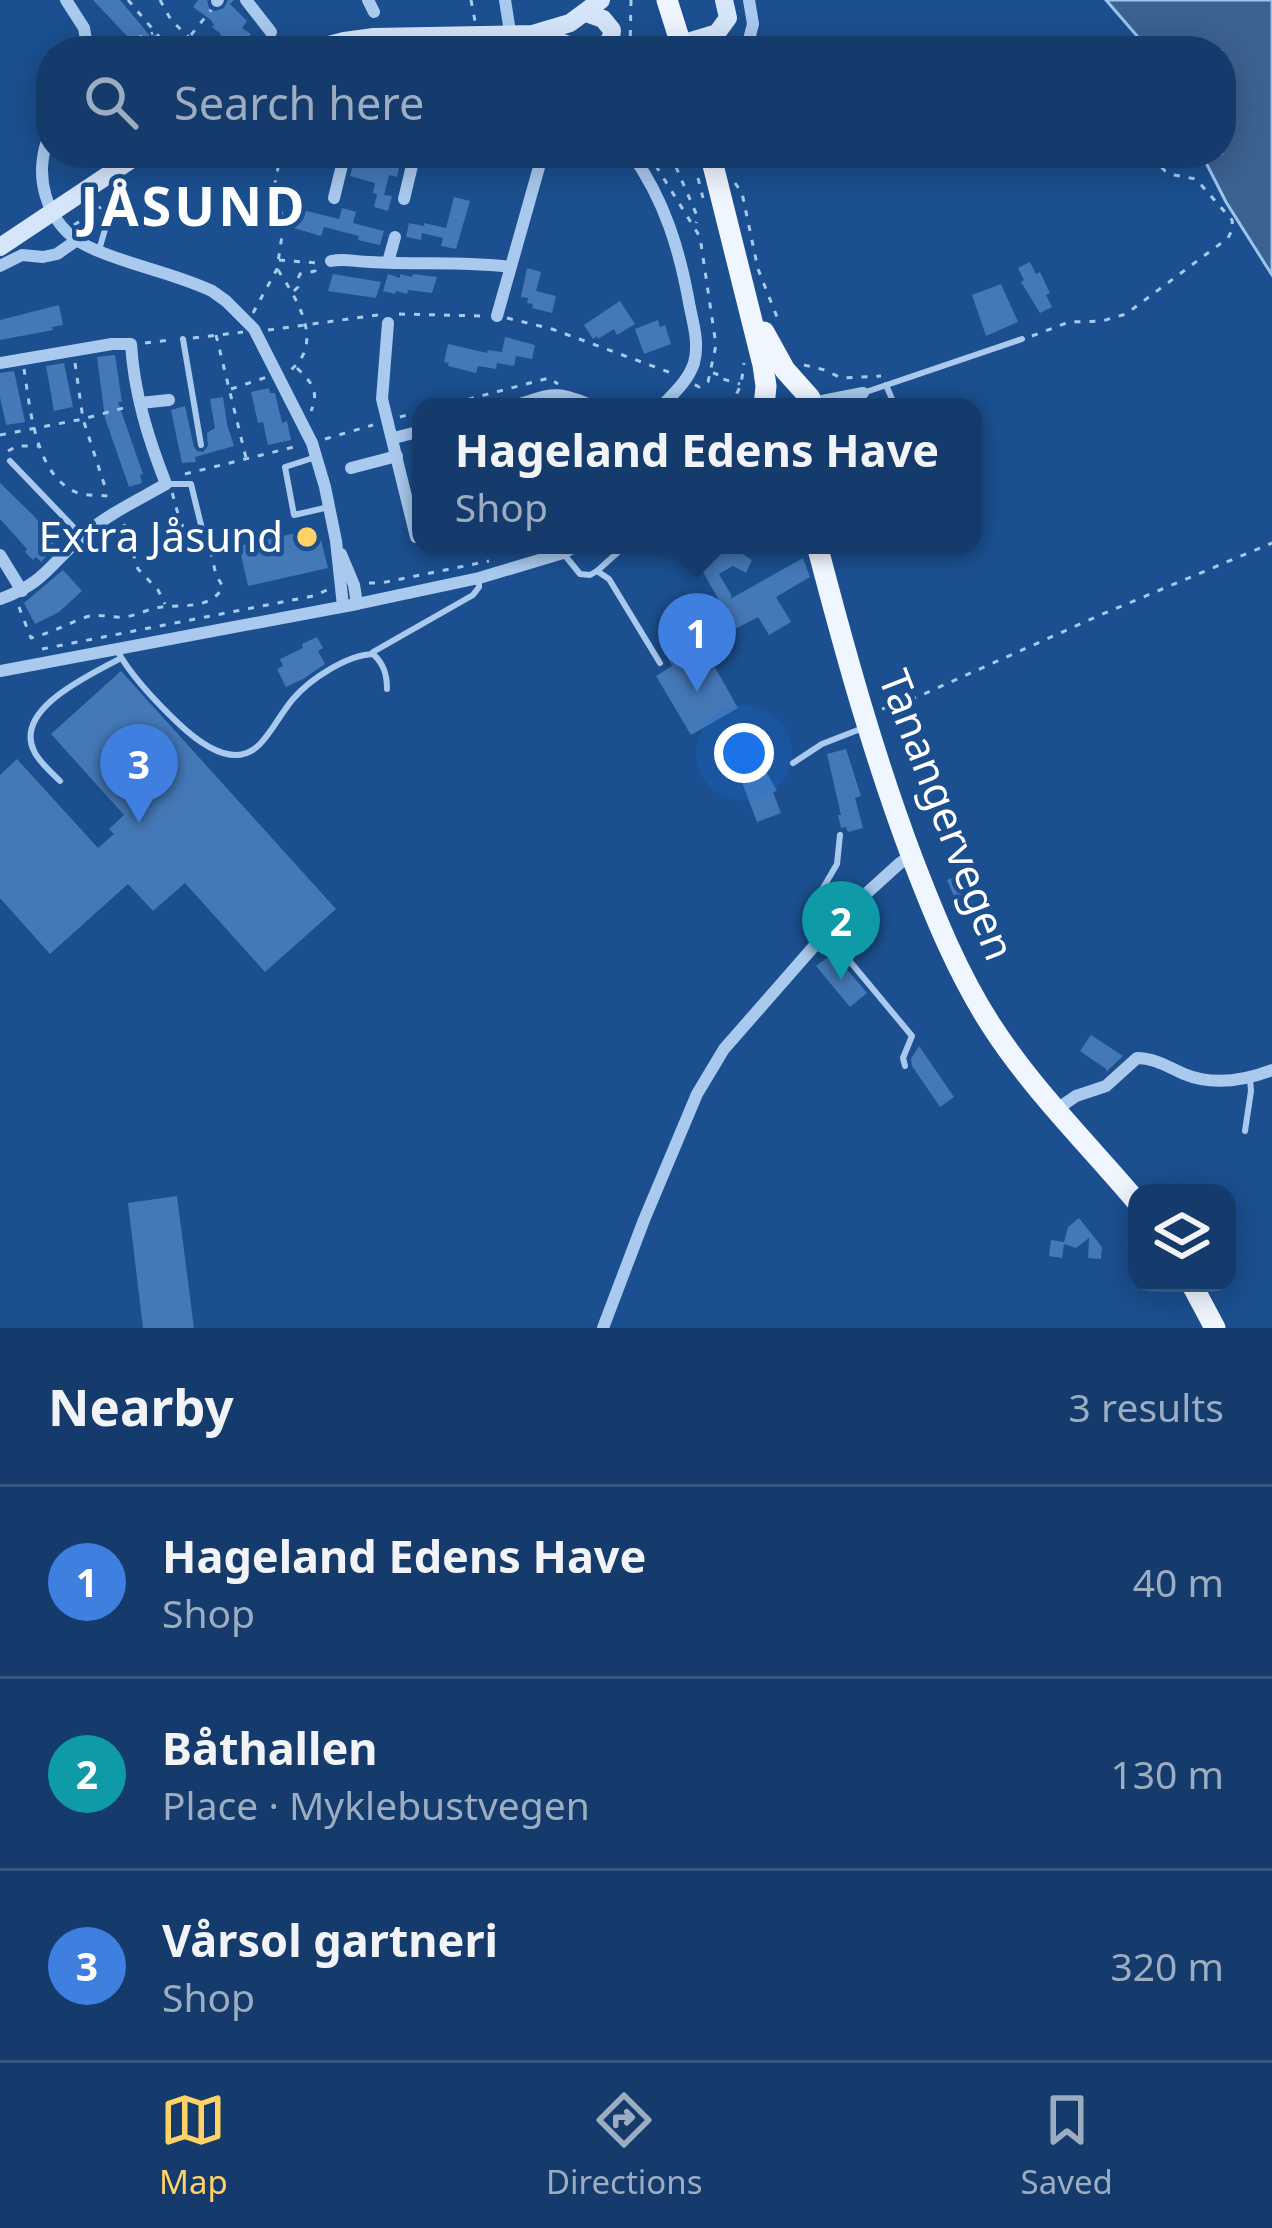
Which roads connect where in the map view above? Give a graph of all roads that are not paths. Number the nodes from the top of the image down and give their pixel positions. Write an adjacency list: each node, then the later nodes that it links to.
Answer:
1 (66, 0): 10 (street)
2 (246, 0): 8 (street)
3 (505, 0): 11 (street)
4 (667, 0): 15 (main road)
5 (724, 0): 16 (main road)
6 (749, 0): 17 (street)
7 (594, 7): 9 (main road); 14 (main road)
8 (271, 32)
9 (533, 34): 12 (main road); 13 (main road)
10 (85, 36)
11 (510, 36)
12 (528, 36)
13 (539, 36)
14 (611, 36)
15 (678, 36)
16 (707, 36)
17 (750, 36)
18 (41, 168): 28 (street)
19 (119, 168): 28 (main road)
20 (341, 168): 25 (street)
21 (411, 168): 27 (street)
22 (538, 168): 36 (street)
23 (641, 168): 47 (street)
24 (714, 168): 37 (main road)
25 (334, 198)
26 (114, 199): 32 (lane)
27 (404, 199)
28 (54, 213): 29 (street); 31 (main road)
29 (75, 233): 32 (street); 35 (street)
30 (395, 237): 34 (street)
31 (0, 247)
32 (99, 250): 58 (street)
33 (325, 262): 34 (street)
34 (388, 262): 36 (street)
35 (0, 266)
36 (510, 267): 38 (street)
37 (746, 293): 48 (main road); 49 (main road)
38 (497, 316)
39 (388, 323): 56 (street)
40 (182, 339): 57 (lane)
41 (1022, 339): 43 (lane)
42 (0, 362): 54 (street)
43 (886, 385): 44 (lane); 52 (lane)
44 (863, 393): 50 (street); 51 (street)
45 (539, 398): 46 (street)
46 (574, 398)
47 (669, 398)
48 (766, 398)
49 (812, 398)
50 (837, 398)
51 (858, 398)
52 (892, 398)
53 (169, 400): 54 (street)
54 (137, 404): 62 (street)
55 (412, 434): 56 (street)
56 (394, 439): 59 (street)
57 (201, 445)
58 (314, 450): 63 (street); 63 (lane)
59 (397, 455): 61 (street); 64 (street)
60 (10, 461): 66 (lane)
61 (351, 468)
62 (165, 482): 65 (lane); 66 (street)
63 (329, 506): 76 (street)
64 (412, 520)
65 (202, 529)
66 (82, 536): 74 (street)
67 (560, 554): 73 (street)
68 (564, 554): 72 (lane)
69 (616, 554): 72 (lane)
70 (819, 554): 82 (main road, Tanangervegen)
71 (0, 555): 74 (street)
72 (597, 571): 79 (lane)
73 (479, 578): 76 (street); 78 (lane)
74 (19, 592): 75 (street)
75 (0, 599)
76 (350, 605): 77 (street)
77 (119, 653): 78 (lane); 80 (street); 84 (lane)
78 (370, 653): 81 (lane)
79 (660, 663)
80 (0, 670)
81 (387, 689)
82 (865, 720): 83 (lane); 86 (main road, Tanangervegen)
83 (793, 763)
84 (60, 781)
85 (840, 835): 87 (lane)
86 (912, 855): 88 (street); 92 (main road, Tanangervegen)
87 (816, 899)
88 (826, 932): 89 (lane); 96 (street)
89 (905, 1066)
90 (1272, 1070): 91 (street)
91 (1250, 1078): 92 (street); 93 (lane)
92 (1057, 1109): 94 (main road, Tanangervegen)
93 (1245, 1131)
94 (1128, 1192)
95 (1196, 1292): 97 (main road)
96 (603, 1328)
97 (1215, 1328)

